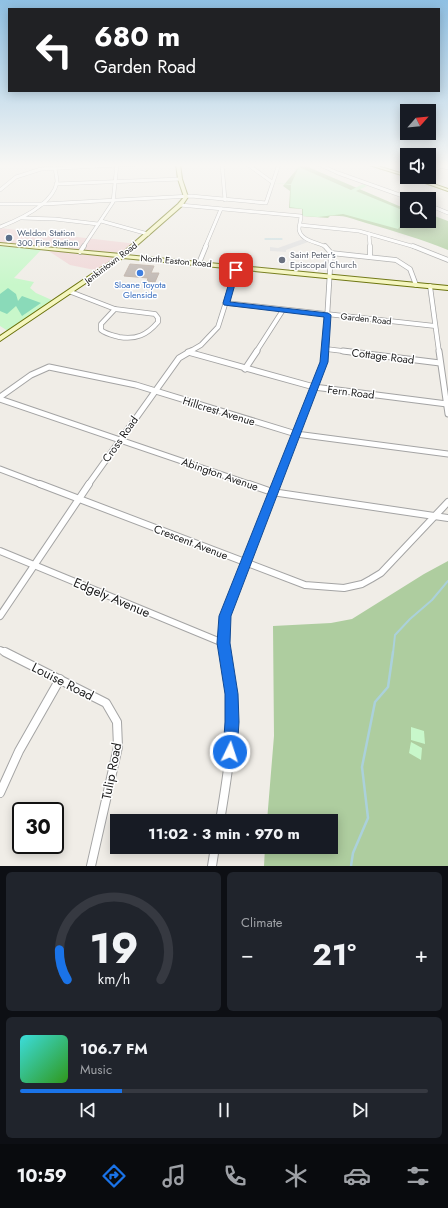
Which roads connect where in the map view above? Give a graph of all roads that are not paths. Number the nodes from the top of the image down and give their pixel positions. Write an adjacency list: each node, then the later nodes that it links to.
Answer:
1 (42, 204): 7 (street)
2 (111, 204): 8 (street)
3 (180, 205): 5 (street); 11 (street, Jenkintown Road)
4 (436, 208): 6 (street)
5 (221, 209): 9 (street); 19 (street)
6 (448, 213)
7 (21, 218): 8 (street); 10 (street)
8 (100, 223): 11 (street); 14 (street)
9 (300, 225): 12 (street); 15 (street)
10 (0, 227)
11 (148, 234): 16 (street, Jenkintown Road)
12 (369, 234): 17 (street); 18 (street)
13 (0, 244): 14 (street, North Easton Road)
14 (80, 252): 16 (street, North Easton Road)
15 (331, 253): 17 (street); 21 (street)
16 (122, 256): 19 (street, North Easton Road); 25 (street, Jenkintown Road)
17 (370, 257): 22 (street)
18 (448, 260)
19 (199, 263): 20 (street, North Easton Road)
20 (236, 267): 21 (street, North Easton Road); 26 (street, Cross Road)
21 (330, 276): 22 (street, North Easton Road); 29 (street)
22 (416, 285): 23 (street, North Easton Road)
23 (430, 286): 24 (street, North Easton Road); 30 (street)
24 (448, 288)
25 (71, 292): 27 (street); 31 (street, Jenkintown Road)
26 (226, 303): 28 (street, Garden Road); 33 (street, Cross Road)
27 (115, 309): 27 (street)
28 (283, 310): 29 (street, Garden Road); 35 (street)
29 (328, 315): 30 (street, Garden Road); 32 (street)
30 (435, 326): 34 (street)
31 (0, 339)
32 (326, 349): 34 (street, Cottage Road); 36 (street)
33 (188, 352): 35 (street, Fern Road); 37 (street, Cross Road)
34 (440, 363): 39 (street)
35 (245, 369): 36 (street, Fern Road)
36 (314, 387): 39 (street, Fern Road); 41 (street)
37 (154, 391): 38 (street, Hillcrest Avenue); 41 (street, Hillcrest Avenue); 42 (street, Cross Road)
38 (0, 398): 42 (street, Abington Avenue)
39 (447, 404): 40 (street)
40 (448, 414)
41 (296, 434): 43 (street, Hillcrest Avenue); 45 (street)
42 (120, 439): 45 (street, Abington Avenue); 46 (street, Cross Road)
43 (448, 454)
44 (0, 469): 46 (street, Crescent Avenue)
45 (272, 492): 48 (street, Abington Avenue); 51 (street)
46 (78, 499): 51 (street, Crescent Avenue); 52 (street, Cross Road)
47 (448, 502): 48 (street, Crescent Avenue)
48 (435, 516): 49 (street, Abington Avenue); 51 (street, Crescent Avenue)
49 (448, 518)
50 (0, 551): 52 (street, Edgely Avenue)
51 (245, 563): 54 (street)
52 (33, 565): 53 (street, Cross Road); 54 (street, Edgely Avenue)
53 (0, 616)
54 (223, 643): 59 (street)
55 (0, 650): 56 (street, Louise Road)
56 (60, 679): 57 (street, Louise Road); 58 (street)
57 (117, 722): 61 (street, Tulip Road)
58 (0, 792)
59 (221, 814)
60 (214, 854): 62 (street)
61 (91, 866)
62 (212, 866)

